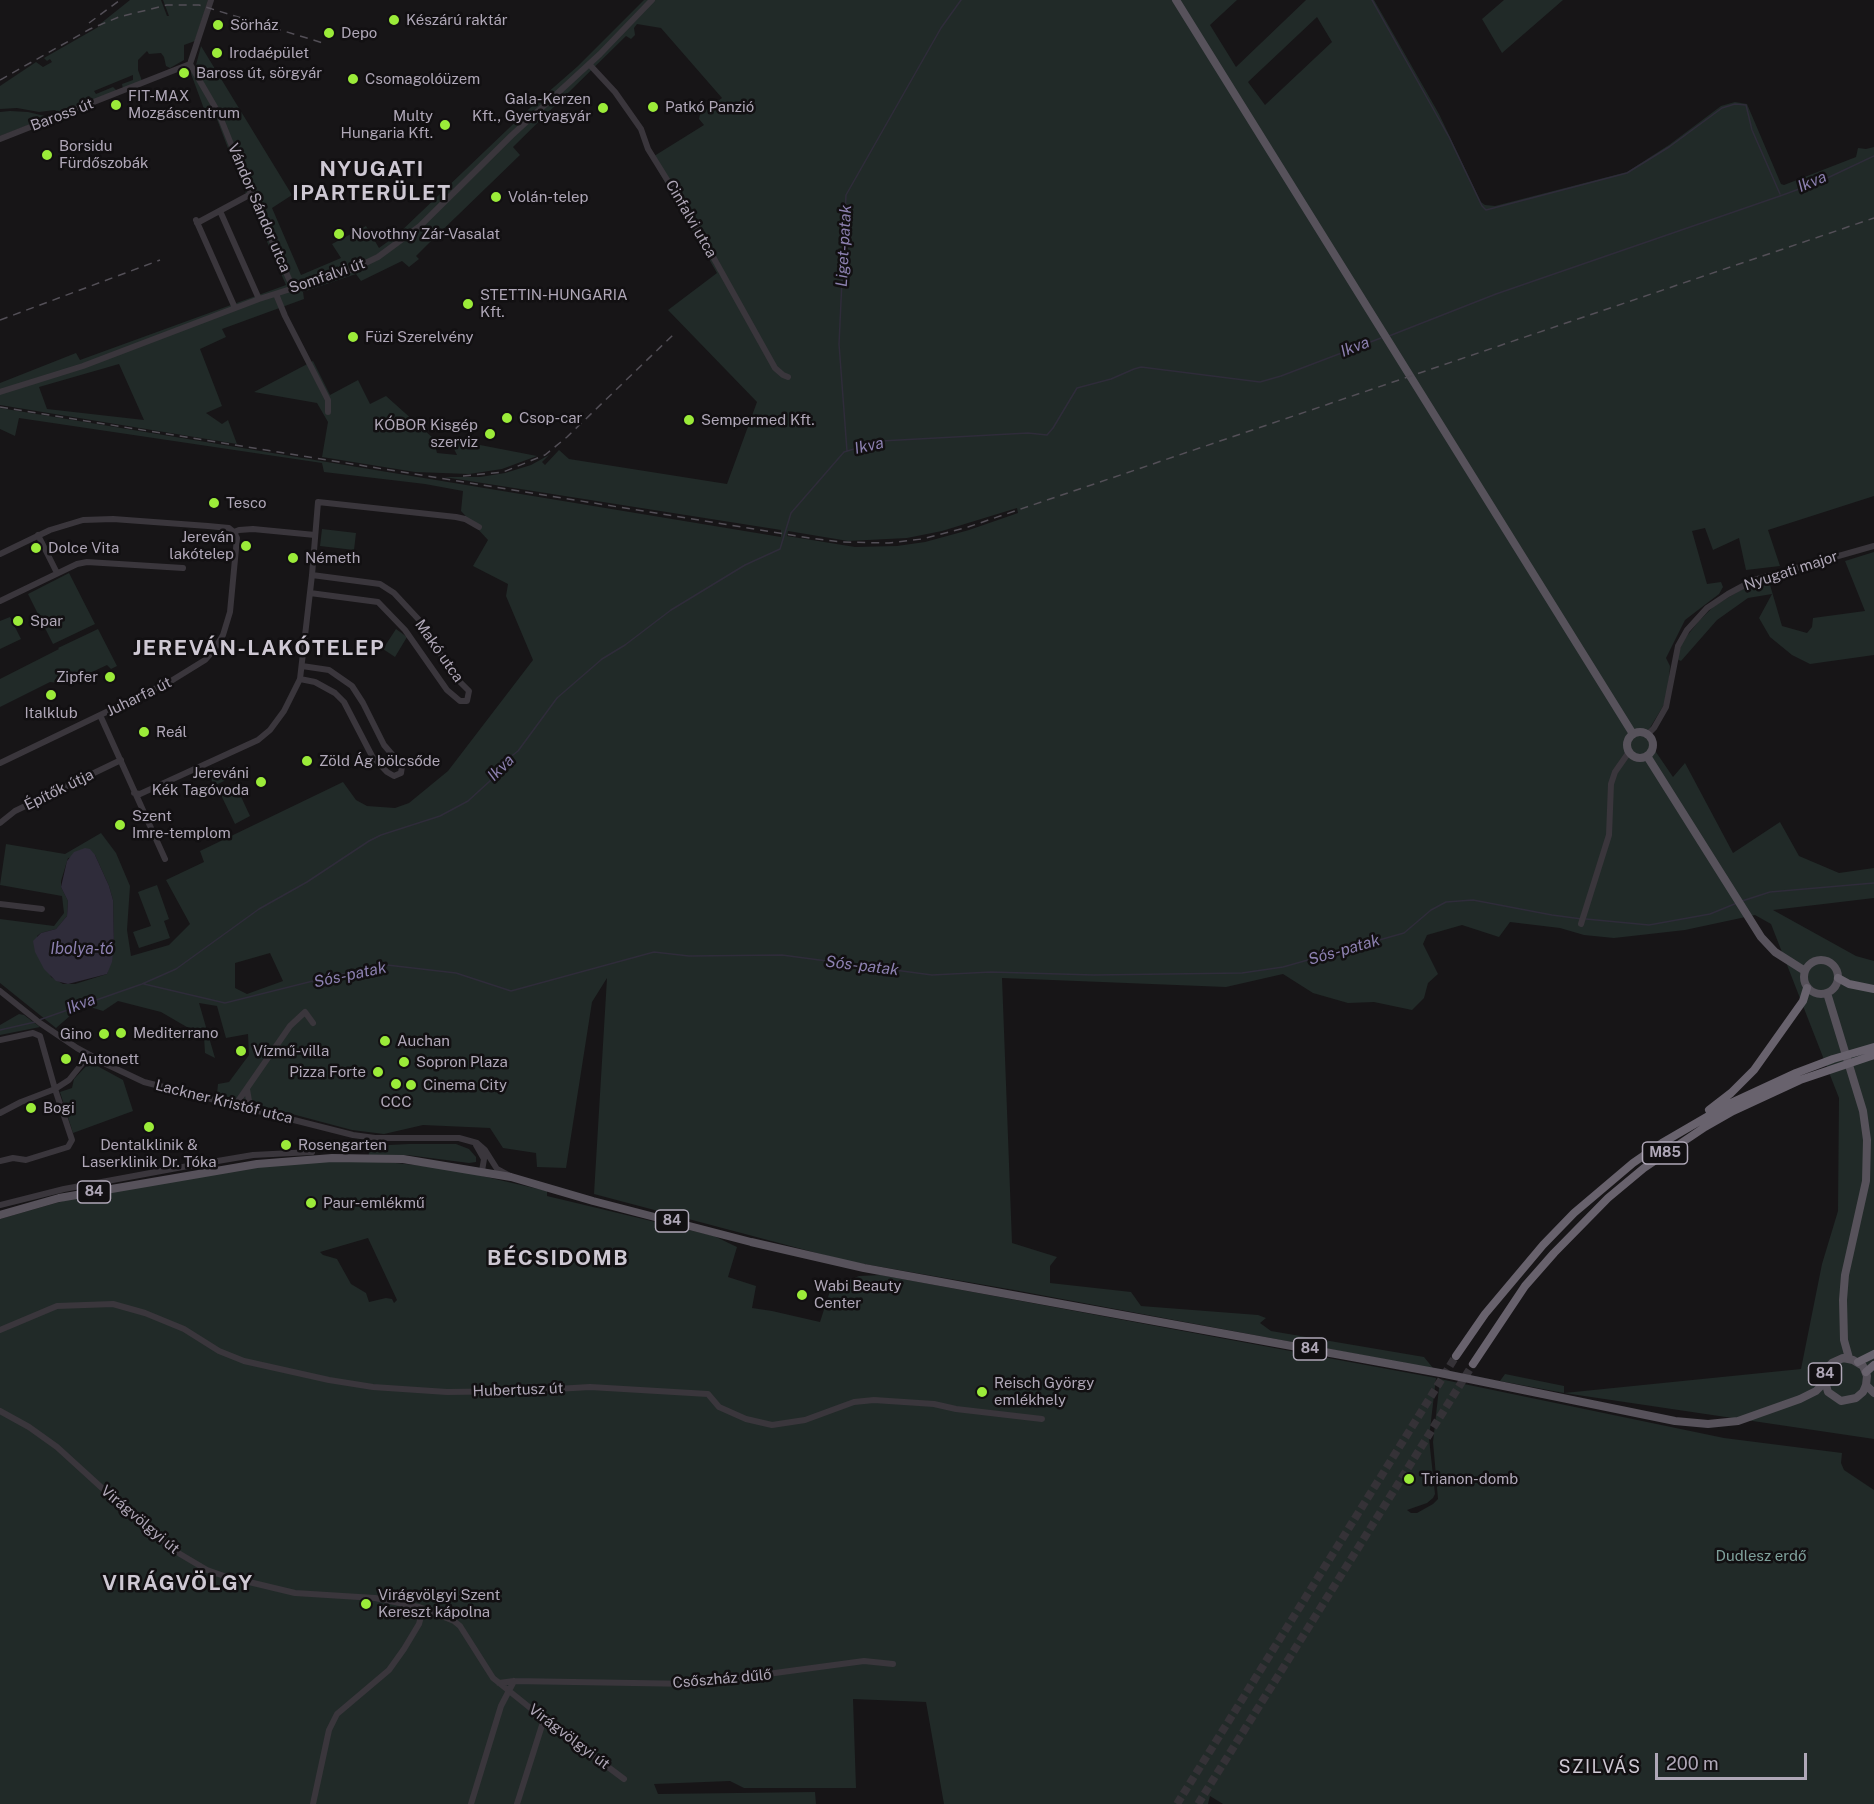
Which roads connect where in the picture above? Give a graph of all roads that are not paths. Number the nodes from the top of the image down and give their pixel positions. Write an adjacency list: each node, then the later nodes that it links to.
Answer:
1 (211, 0): 4 (street)
2 (652, 0): 5 (street, Somfalvi út)
3 (1176, 0): 30 (main road)
4 (190, 64): 6 (street, Baross út); 7 (street, Vándor Sándor utca)
5 (589, 64): 9 (street, Somfalvi út); 13 (street, Cinfalvi utca)
6 (0, 139)
7 (251, 194): 8 (street); 9 (street, Vándor Sándor utca)
8 (219, 211): 11 (street); 12 (street)
9 (293, 288): 10 (street, Somfalvi út)
10 (276, 294): 11 (street, Somfalvi út); 15 (street)
11 (260, 299): 12 (street, Somfalvi út)
12 (235, 308): 14 (street, Somfalvi út)
13 (788, 377)
14 (0, 392)
15 (328, 412)
16 (479, 527): 19 (street)
17 (234, 532): 18 (street); 19 (street); 29 (street, Juharfa út)
18 (38, 535): 21 (street); 23 (street)
19 (315, 535): 24 (street)
20 (1874, 546): 31 (street, Nyugati major)
21 (0, 554)
22 (183, 568): 23 (street)
23 (57, 573): 26 (street)
24 (312, 575): 25 (street); 25 (street, Makó utca)
25 (310, 593): 27 (street)
26 (0, 601)
27 (302, 666): 28 (street); 28 (street)
28 (300, 679): 36 (street)
29 (100, 716): 34 (street); 35 (street, Juharfa út)
30 (1633, 734): 31 (main road); 32 (main road)
31 (1647, 735): 33 (main road)
32 (1629, 752): 33 (main road); 41 (street)
33 (1647, 756): 42 (main road)
34 (121, 760): 36 (street); 37 (street, Építők útja)
35 (0, 764)
36 (134, 793): 38 (street)
37 (0, 823)
38 (165, 859)
39 (0, 904): 40 (street)
40 (42, 909)
41 (1581, 924)
42 (1805, 971): 43 (main road); 44 (main road)
43 (1838, 978): 45 (highway); 47 (main road)
44 (1807, 988): 47 (main road); 60 (highway)
45 (1874, 989)
46 (0, 991): 51 (street, Lackner Kristóf utca)
47 (1827, 993): 70 (main road)
48 (314, 1023): 56 (street)
49 (0, 1040): 55 (street)
50 (1874, 1047): 52 (highway, M85)
51 (89, 1055): 55 (street); 57 (street, Lackner Kristóf utca)
52 (1859, 1055): 53 (highway, M85); 54 (highway, M85)
53 (1874, 1055)
54 (1834, 1063): 60 (highway, M85); 76 (highway, M85)
55 (55, 1089): 59 (street); 63 (street)
56 (247, 1089): 57 (street); 58 (street)
57 (236, 1104): 58 (street, Lackner Kristóf utca)
58 (262, 1111): 62 (street, Lackner Kristóf utca)
59 (0, 1113)
60 (1695, 1122): 72 (highway, M85)
61 (312, 1152): 67 (street)
62 (486, 1156): 64 (street); 65 (street); 66 (street, Lackner Kristóf utca)
63 (0, 1161)
64 (464, 1168): 65 (main road, 84); 68 (main road, 84)
65 (482, 1172): 66 (main road, 84)
66 (511, 1177): 83 (main road, 84)
67 (0, 1204)
68 (0, 1215)
69 (0, 1330): 85 (street, Hubertusz út)
70 (1844, 1340): 73 (main road); 74 (main road)
71 (1874, 1354): 75 (highway)
72 (1456, 1356)
73 (1849, 1358): 74 (main road, 84); 75 (main road, 84)
74 (1837, 1360): 79 (main road, 84)
75 (1858, 1362): 78 (main road, 84)
76 (1473, 1364)
77 (1874, 1365): 78 (highway)
78 (1866, 1372): 80 (main road)
79 (1824, 1383): 82 (main road, 84); 83 (main road, 84)
80 (1864, 1389): 81 (main road, 84); 82 (main road, 84)
81 (1874, 1394)
82 (1830, 1395): 83 (main road, 84)
83 (1800, 1399)
84 (0, 1411): 86 (street, Virágvölgyi út)
85 (1042, 1419)
86 (423, 1609): 89 (street, Virágvölgyi út); 93 (street)
87 (893, 1664): 88 (street, Csőszház dűlő)
88 (514, 1681): 89 (street, Csőszház dűlő); 90 (street)
89 (499, 1683): 90 (street, Virágvölgyi út)
90 (508, 1692): 91 (street, Virágvölgyi út); 94 (street)
91 (544, 1719): 92 (street, Virágvölgyi út); 95 (street)
92 (624, 1779)
93 (313, 1804)
94 (471, 1804)
95 (517, 1804)

